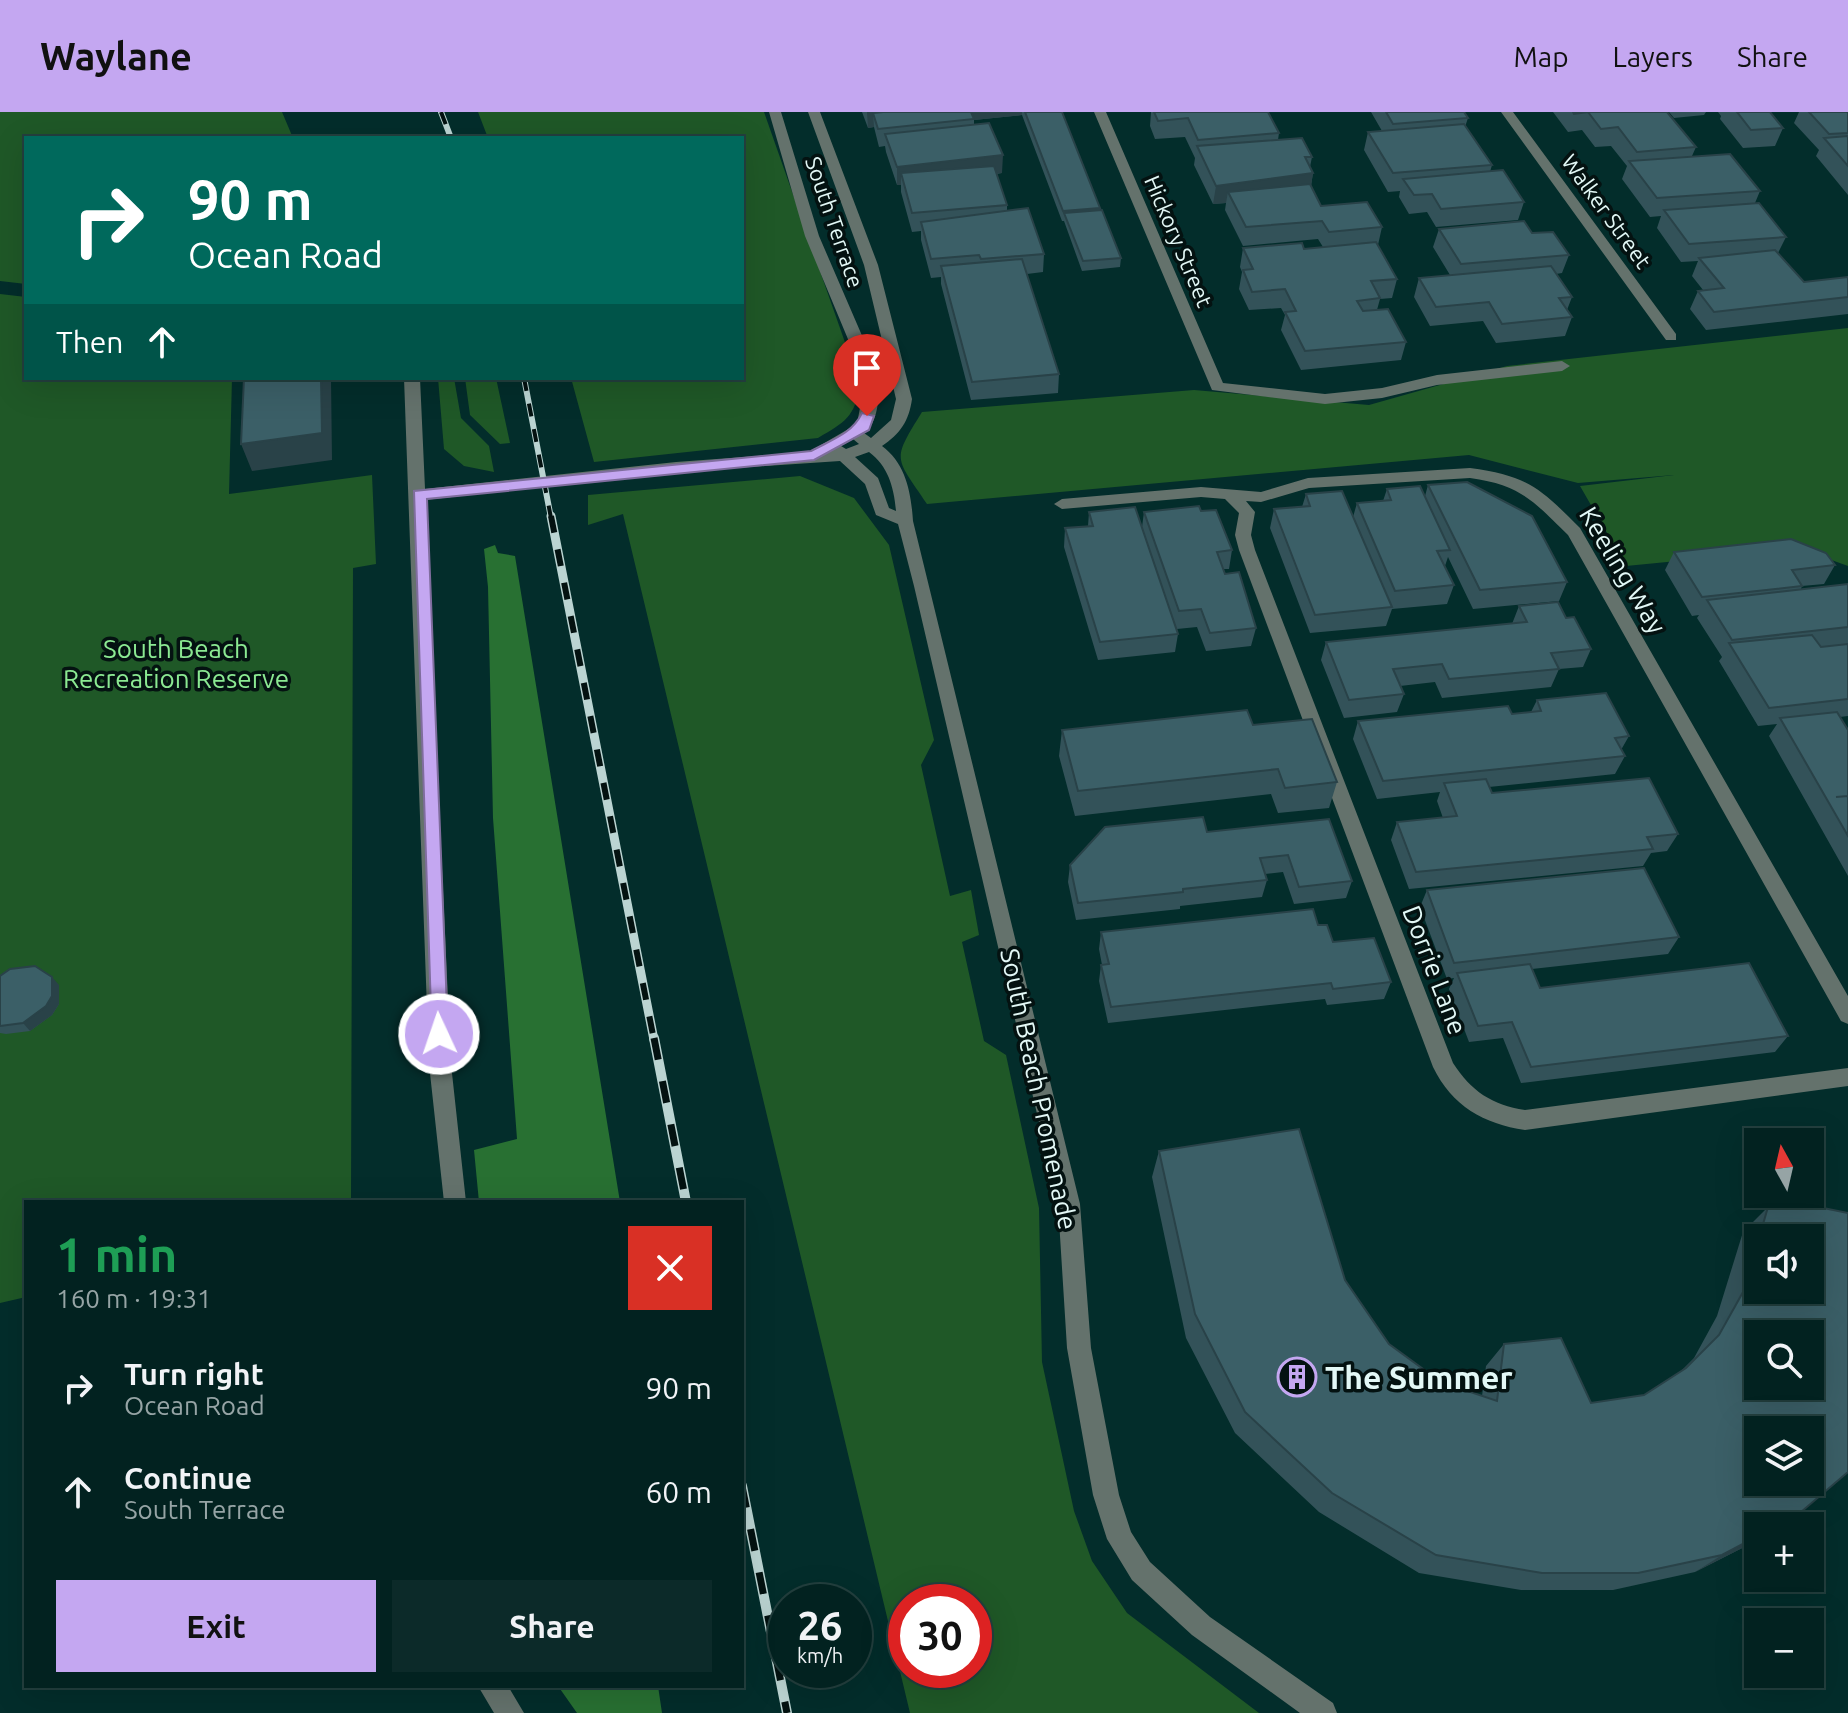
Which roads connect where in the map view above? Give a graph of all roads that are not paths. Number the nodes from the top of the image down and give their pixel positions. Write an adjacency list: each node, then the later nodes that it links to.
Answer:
1 (775, 112): 8 (street, South Terrace)
2 (814, 112): 10 (street, South Terrace)
3 (1100, 112): 6 (street, Hickory Street)
4 (1507, 112): 5 (street, Walker Street)
5 (1671, 337)
6 (1562, 366)
7 (412, 380): 13 (street)
8 (856, 434): 9 (street); 10 (street, South Beach Promenade)
9 (832, 445): 11 (street); 12 (street)
10 (872, 445): 12 (street, South Terrace); 16 (street, South Beach Promenade)
11 (814, 455): 12 (street); 13 (street)
12 (846, 455): 16 (street)
13 (419, 495): 19 (street)
14 (1231, 496): 15 (street, Keeling Way); 17 (street, Keeling Way); 18 (street, Dorrie Lane)
15 (1062, 504)
16 (905, 521): 22 (street, South Beach Promenade)
17 (1848, 1015)
18 (1848, 1077)
19 (455, 1200)
20 (493, 1688): 21 (street)
21 (510, 1713)
22 (1323, 1713)

